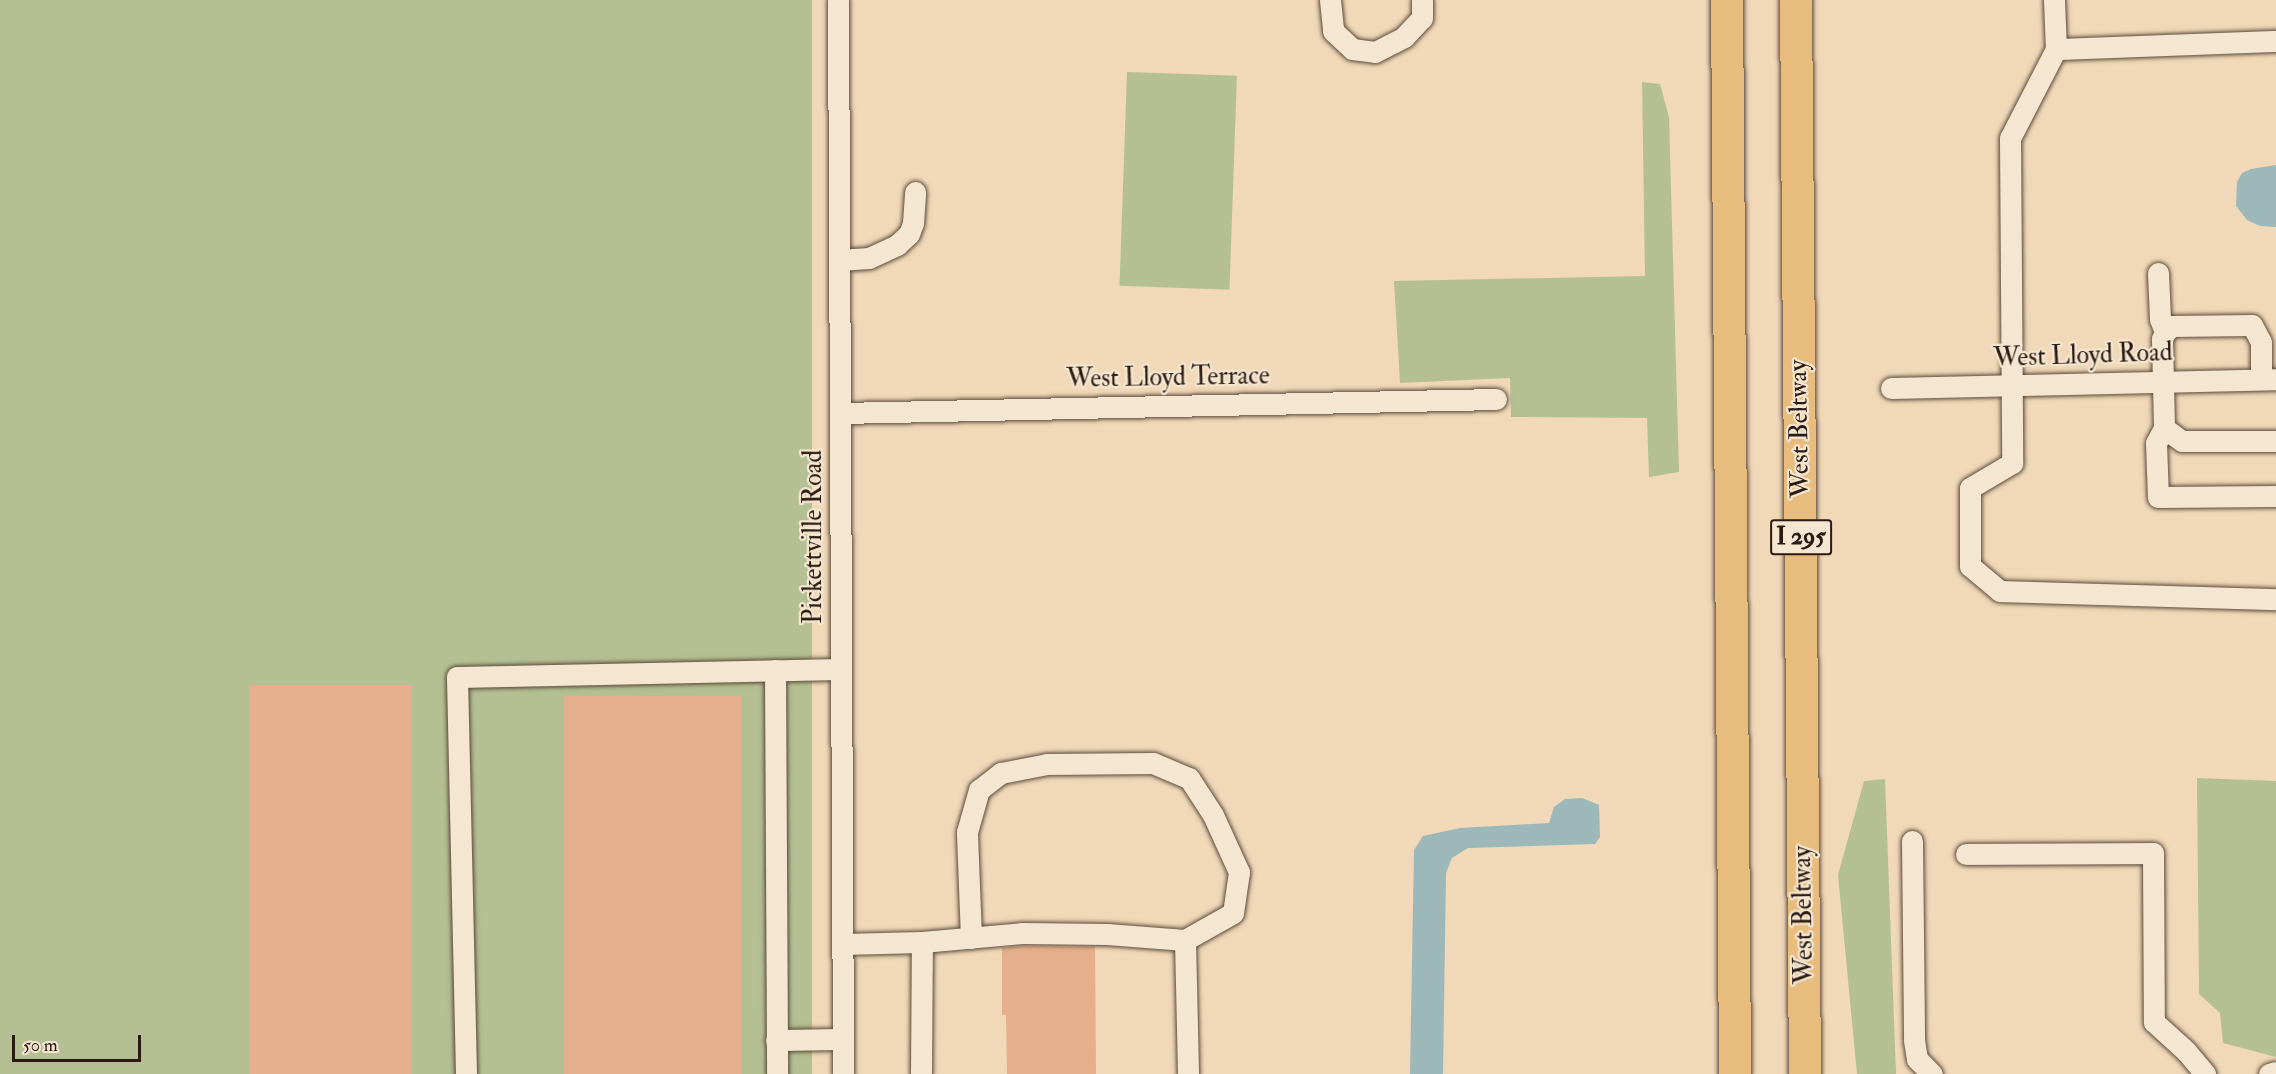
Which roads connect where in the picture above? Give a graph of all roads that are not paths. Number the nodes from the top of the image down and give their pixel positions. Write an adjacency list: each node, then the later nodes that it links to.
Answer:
1 (838, 0): 10 (street, Pickettville Road)
2 (1330, 0): 3 (street)
3 (1422, 0)
4 (1726, 0): 39 (highway)
5 (1796, 0): 40 (highway, West Beltway / I 295)
6 (2054, 0): 8 (street)
7 (2276, 42): 8 (street)
8 (2056, 48): 15 (street)
9 (915, 192): 10 (street)
10 (839, 260): 18 (street, Pickettville Road)
11 (2158, 273): 12 (street)
12 (2165, 332): 13 (street); 14 (street)
13 (2268, 379): 14 (street, West Lloyd Road)
14 (2163, 381): 15 (street, West Lloyd Road); 19 (street)
15 (2010, 386): 16 (street, West Lloyd Road); 22 (street)
16 (1891, 388)
17 (1496, 399): 18 (street, West Lloyd Terrace)
18 (840, 413): 23 (street, Pickettville Road)
19 (2164, 428): 20 (street); 21 (street)
20 (2276, 441)
21 (2276, 496)
22 (2276, 599)
23 (841, 669): 24 (street); 30 (street, Pickettville Road)
24 (775, 670): 32 (street); 34 (street)
25 (1912, 841): 41 (street)
26 (1966, 854): 42 (street)
27 (971, 938): 28 (street); 28 (street); 29 (street)
28 (1185, 940): 38 (street)
29 (921, 942): 30 (street); 37 (street)
30 (842, 944): 31 (street, Pickettville Road)
31 (843, 1039): 32 (street); 36 (street, Pickettville Road)
32 (776, 1040): 35 (street)
33 (2276, 1072): 43 (street)
34 (466, 1074)
35 (777, 1074)
36 (843, 1074)
37 (921, 1074)
38 (1188, 1074)
39 (1735, 1074)
40 (1805, 1074)
41 (1932, 1074)
42 (2205, 1074)
43 (2269, 1074)

